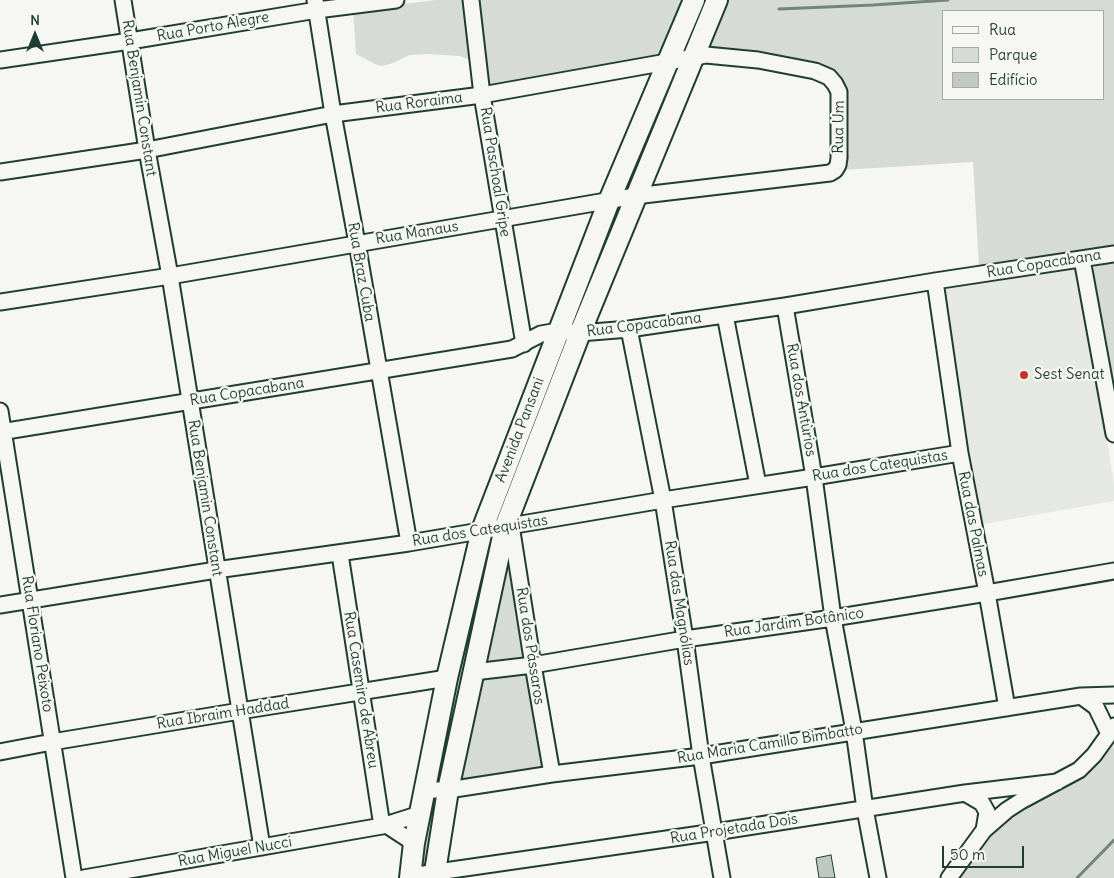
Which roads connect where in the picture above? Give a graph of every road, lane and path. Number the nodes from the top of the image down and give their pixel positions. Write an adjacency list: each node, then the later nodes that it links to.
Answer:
1 (123, 0): 7 (street, Rua Benjamin Constant)
2 (396, 0): 6 (street, Rua Porto Alegre)
3 (471, 0): 12 (street, Rua Paschoal Gripe)
4 (694, 0): 10 (main road, Avenida Pansani)
5 (717, 0): 8 (main road, Avenida Pansani)
6 (316, 5): 7 (street, Rua Porto Alegre); 13 (street, Rua Braz Cuba)
7 (130, 42): 9 (street, Rua Porto Alegre); 14 (street, Rua Benjamin Constant)
8 (692, 58): 10 (street, Rua Roraima); 11 (street, Rua Roraima); 17 (main road, Avenida Pansani)
9 (0, 60)
10 (668, 62): 12 (street, Rua Roraima); 18 (main road, Avenida Pansani)
11 (835, 84): 15 (street, Rua Um)
12 (482, 95): 13 (street, Rua Roraima); 19 (street, Rua Paschoal Gripe)
13 (332, 114): 14 (street, Rua Roraima); 20 (street, Rua Braz Cuba)
14 (147, 150): 16 (street, Rua Roraima); 23 (street, Rua Benjamin Constant)
15 (835, 170): 17 (street, Rua Manaus)
16 (0, 172)
17 (636, 196): 18 (street, Rua Manaus); 30 (main road, Avenida Pansani)
18 (609, 201): 19 (street, Rua Manaus); 29 (main road, Avenida Pansani)
19 (503, 219): 20 (street, Rua Manaus); 31 (street, Rua Paschoal Gripe)
20 (357, 243): 23 (street, Rua Manaus); 32 (street, Rua Braz Cuba)
21 (1114, 254): 22 (street, Rua Copacabana)
22 (1082, 258): 24 (street, Rua Copacabana); 36 (street)
23 (170, 276): 25 (street, Rua Manaus); 33 (street, Rua Benjamin Constant)
24 (935, 281): 26 (street, Rua Copacabana); 37 (street, Rua das Palmas)
25 (0, 302)
26 (785, 306): 27 (street, Rua Copacabana); 38 (street, Rua dos Antùrios)
27 (725, 315): 28 (street, Rua Copacabana); 39 (street)
28 (629, 329): 30 (street, Rua Copacabana); 40 (street, Rua das Magnólias)
29 (558, 331): 30 (street, Rua Copacabana); 31 (street, Rua Copacabana); 42 (main road, Avenida Pansani)
30 (580, 333): 41 (main road, Avenida Pansani)
31 (524, 344): 32 (street, Rua Copacabana)
32 (378, 371): 33 (street, Rua Copacabana); 43 (street, Rua Braz Cuba)
33 (189, 401): 35 (street, Rua Copacabana); 45 (street, Rua Benjamin Constant)
34 (0, 410): 35 (street, Rua Floriano Peixoto)
35 (2, 432): 48 (street, Rua Floriano Peixoto)
36 (1114, 434)
37 (960, 453): 38 (street, Rua dos Catequistas); 47 (street, Rua das Palmas)
38 (814, 477): 39 (street, Rua dos Catequistas); 50 (street, Rua dos Antùrios)
39 (758, 485): 40 (street, Rua dos Catequistas)
40 (663, 500): 41 (street, Rua dos Catequistas); 51 (street, Rua das Magnólias)
41 (508, 524): 42 (street, Rua dos Catequistas); 52 (street, Rua dos Pássaros); 53 (main road, Avenida Pansani)
42 (482, 530): 43 (street, Rua dos Catequistas); 54 (main road, Avenida Pansani)
43 (409, 543): 44 (street, Rua dos Catequistas)
44 (340, 554): 45 (street, Rua dos Catequistas); 55 (street, Rua Casemiro de Abreu)
45 (216, 570): 48 (street, Rua dos Catequistas); 59 (street, Rua Benjamin Constant)
46 (1114, 571): 47 (street, Rua Jardim Botânico)
47 (987, 594): 50 (street, Rua Jardim Botânico); 58 (street, Rua das Palmas)
48 (31, 600): 49 (street, Rua dos Catequistas); 62 (street, Rua Floriano Peixoto)
49 (0, 605)
50 (832, 618): 51 (street, Rua Jardim Botânico); 61 (street, Rua dos Antùrios)
51 (686, 639): 52 (street, Rua Jardim Botânico); 64 (street, Rua das Magnólias)
52 (533, 665): 53 (street, Rua Jardim Botânico); 65 (street, Rua dos Pássaros)
53 (474, 672): 68 (main road, Avenida Pansani)
54 (447, 678): 55 (street, Rua Ibraim Haddad); 67 (main road, Avenida Pansani)
55 (362, 692): 59 (street, Rua Ibraim Haddad); 72 (street, Rua Casemiro de Abreu)
56 (1114, 694): 57 (street, Rua Maria Camillo Bimbatto)
57 (1081, 696): 58 (street, Rua Maria Camillo Bimbatto); 60 (street)
58 (1007, 708): 61 (street, Rua Maria Camillo Bimbatto)
59 (240, 711): 62 (street, Rua Ibraim Haddad); 76 (street, Rua Benjamin Constant)
60 (1112, 730): 66 (street)
61 (854, 731): 64 (street, Rua Maria Camillo Bimbatto); 70 (street, Rua dos Antùrios)
62 (52, 742): 63 (street, Rua Ibraim Haddad); 81 (street, Rua Floriano Peixoto)
63 (0, 752)
64 (702, 756): 65 (street, Rua Maria Camillo Bimbatto); 74 (street, Rua das Magnólias)
65 (552, 774): 68 (street, Rua Maria Camillo Bimbatto)
66 (1057, 782): 69 (street, Rua Projetada Dois); 73 (street)
67 (425, 790): 68 (street, Rua Maria Camillo Bimbatto); 71 (main road, Avenida Pansani)
68 (448, 790): 79 (main road, Avenida Pansani)
69 (965, 793): 70 (street, Rua Projetada Dois); 73 (street)
70 (866, 809): 74 (street, Rua Projetada Dois); 84 (street, Rua dos Antùrios)
71 (420, 814): 72 (street, Rua Miguel Nucci); 75 (main road, Avenida Pansani)
72 (384, 825): 75 (street); 76 (street, Rua Miguel Nucci)
73 (984, 830): 78 (street)
74 (715, 832): 79 (street, Rua Projetada Dois); 83 (street, Rua das Magnólias)
75 (414, 843): 80 (main road, Avenida Pansani)
76 (262, 847): 77 (street, Rua Miguel Nucci)
77 (132, 874): 82 (street, Rua Miguel Nucci)
78 (951, 875): 85 (street)
79 (434, 876): 80 (street, Rua Projetada Dois)
80 (410, 877)
81 (74, 878)
82 (84, 878)
83 (722, 878)
84 (878, 878)
85 (938, 878)

